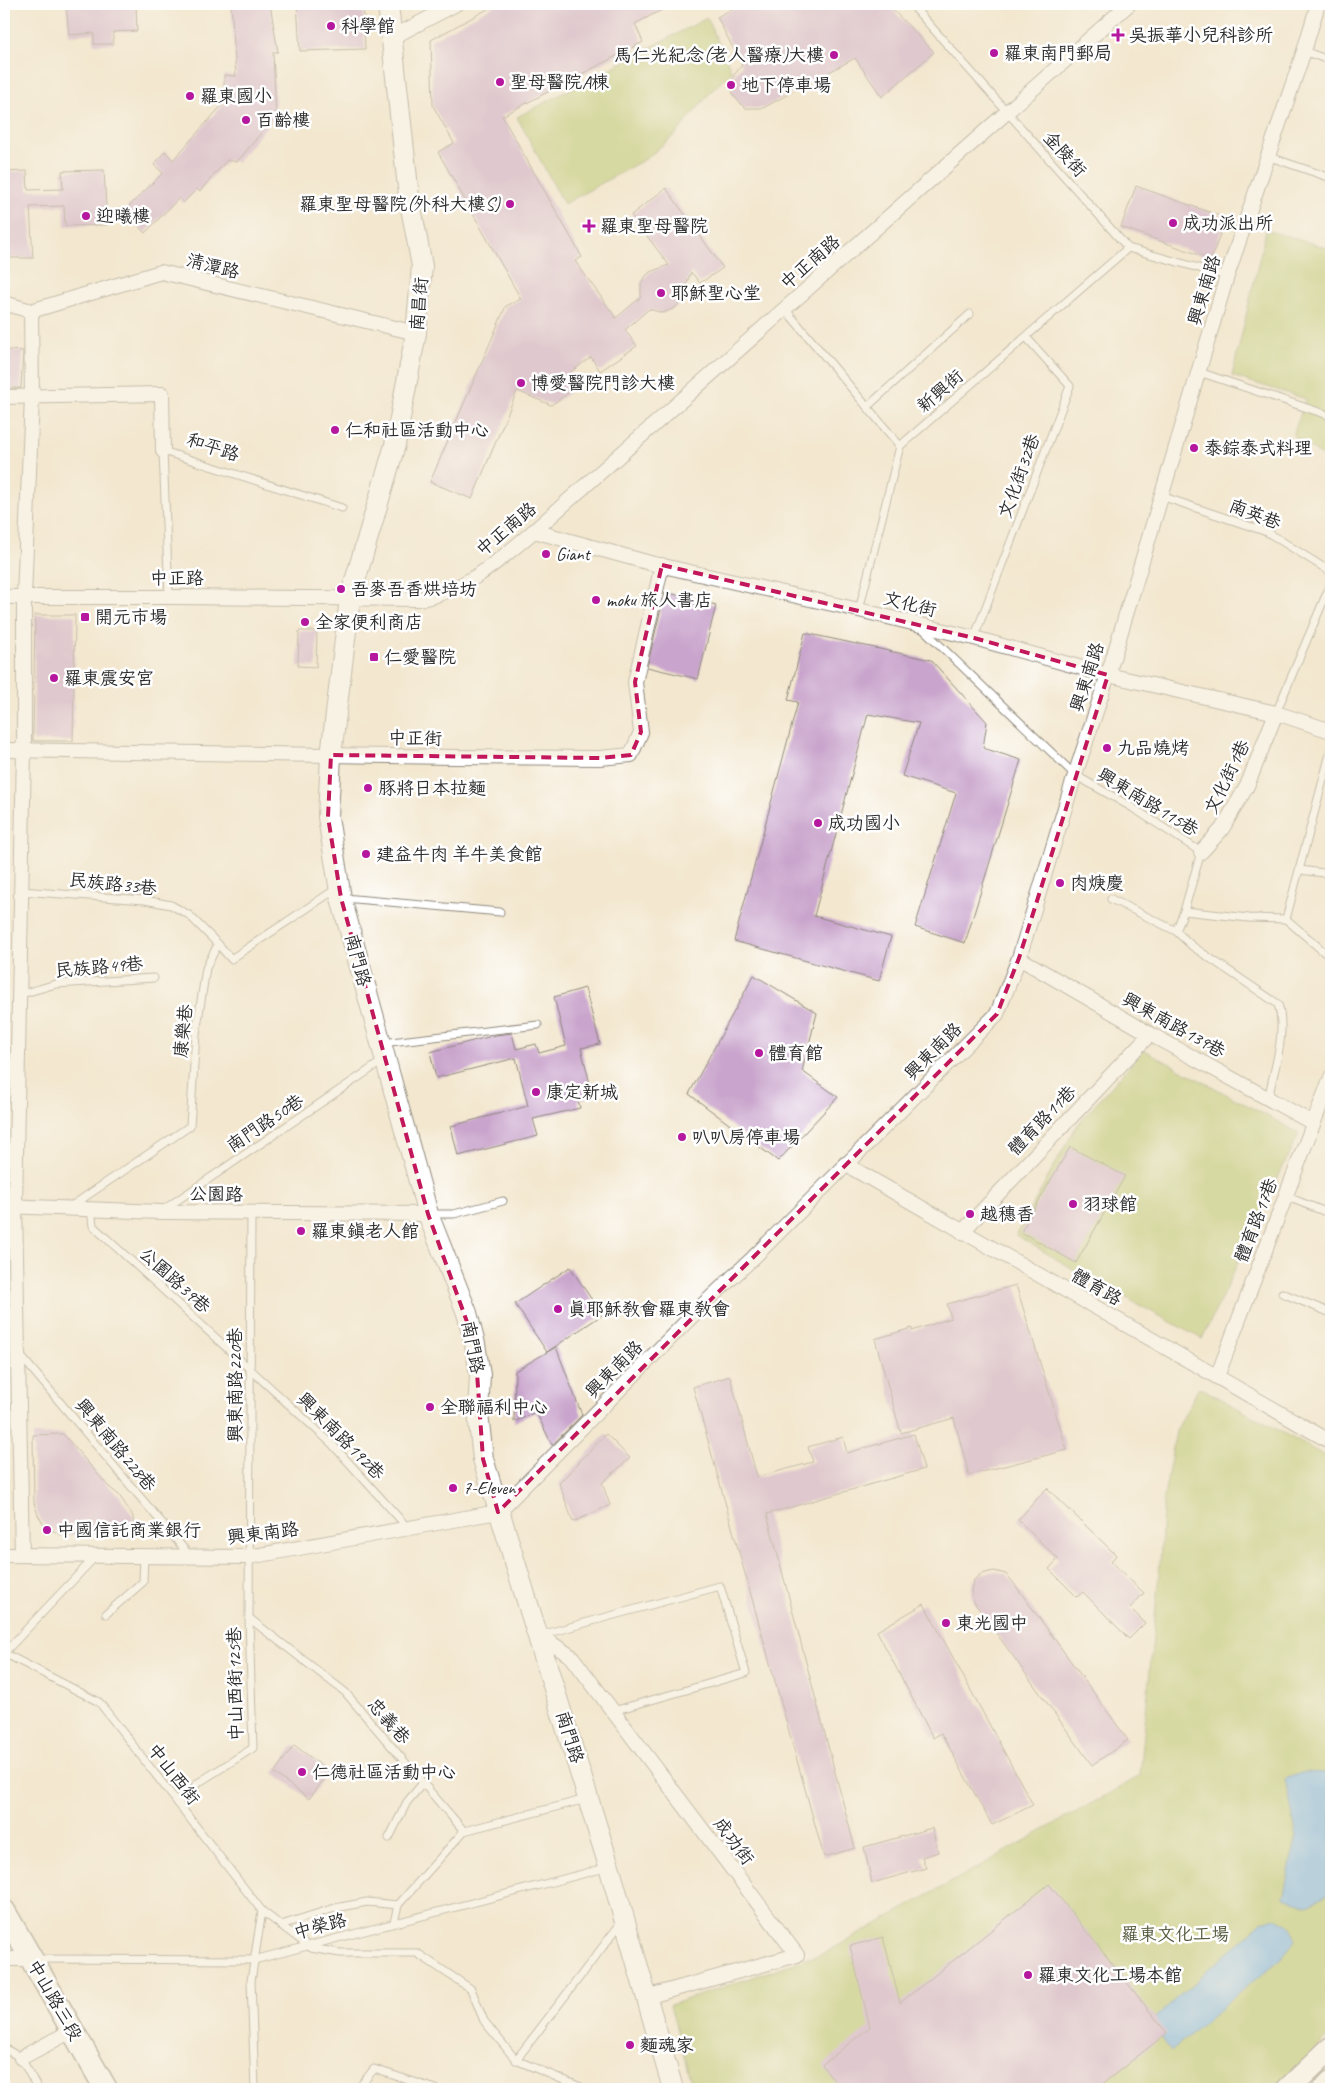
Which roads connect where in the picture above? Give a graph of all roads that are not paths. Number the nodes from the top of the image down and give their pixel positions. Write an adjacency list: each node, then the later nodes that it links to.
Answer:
1 (388, 4): 6 (street, 南昌街)
2 (456, 4): 6 (street)
3 (911, 4): 9 (lane, 金陵街)
4 (1129, 4): 9 (street, 中正南路)
5 (1318, 4): 7 (street, 興東南路)
6 (391, 38): 18 (street, 南昌街)
7 (1304, 51): 8 (lane); 10 (street, 興東南路)
8 (1331, 60)
9 (1008, 113): 12 (lane, 金陵街); 15 (street, 中正南路)
10 (1267, 156): 11 (lane); 13 (street, 興東南路)
11 (1331, 178)
12 (1128, 248): 13 (lane); 19 (lane, 新興街)
13 (1227, 276): 20 (street, 興東南路)
14 (4, 303): 16 (street)
15 (785, 309): 23 (lane); 29 (street, 中正南路)
16 (31, 311): 18 (street, 清潭路); 22 (street)
17 (970, 314): 23 (lane)
18 (416, 333): 36 (street, 南昌街)
19 (1026, 337): 25 (lane, 新興街); 39 (lane, 文化街32巷)
20 (1198, 372): 24 (lane); 27 (street, 興東南路)
21 (4, 397): 22 (street, 和平路)
22 (32, 397): 26 (street, 和平路); 35 (street)
23 (867, 407): 25 (lane)
24 (1331, 416)
25 (900, 446): 37 (lane)
26 (163, 451): 28 (lane, 和平路); 33 (lane)
27 (1162, 496): 31 (lane, 南英巷); 40 (street, 興東南路)
28 (342, 508)
29 (534, 531): 30 (street, 文化街); 36 (street, 中正南路)
30 (662, 565): 37 (street, 文化街); 46 (street, 中正街)
31 (1331, 572)
32 (1331, 583): 41 (lane)
33 (169, 596): 35 (street, 中正路); 36 (street, 中正路)
34 (4, 597): 35 (street, 中正路)
35 (24, 597): 44 (street)
36 (350, 598): 46 (street, 南門路)
37 (859, 610): 38 (street, 文化街)
38 (920, 626): 39 (street, 文化街); 47 (lane, 興東南路115巷)
39 (974, 638): 40 (street, 文化街)
40 (1108, 675): 41 (street, 文化街); 47 (street, 興東南路)
41 (1276, 713): 42 (street, 文化街); 48 (street, 文化街1巷)
42 (1331, 731)
43 (4, 750): 44 (street, 中正街)
44 (24, 750): 46 (street, 中正街); 51 (street)
45 (1331, 750): 49 (lane)
46 (331, 755): 52 (street, 南門路)
47 (1075, 775): 48 (lane, 興東南路115巷); 59 (street, 興東南路)
48 (1201, 852): 54 (lane, 興東南路115巷)
49 (1300, 870): 50 (lane); 56 (lane)
50 (1331, 874)
51 (20, 891): 58 (lane, 民族路33巷); 62 (street)
52 (340, 892): 55 (lane); 58 (lane); 65 (street, 南門路)
53 (1111, 898): 57 (lane)
54 (1184, 911): 56 (lane); 57 (lane, 興東南路115巷)
55 (500, 912)
56 (1286, 919): 60 (lane)
57 (1176, 931): 67 (lane)
58 (218, 944): 74 (lane, 康樂巷)
59 (1019, 958): 64 (street, 興東南路139巷); 70 (street, 興東南路)
60 (1331, 958)
61 (154, 978): 62 (lane, 民族路49巷)
62 (18, 995): 69 (street)
63 (538, 1025): 65 (lane)
64 (1150, 1034): 67 (street, 興東南路139巷); 80 (street, 體育路11巷)
65 (383, 1051): 76 (lane, 南門路50巷); 78 (street, 南門路)
66 (1331, 1080): 68 (street, 體育路17巷)
67 (1268, 1098): 68 (street, 興東南路139巷)
68 (1313, 1123): 71 (street, 體育路17巷)
69 (10, 1150): 73 (street)
70 (845, 1164): 80 (street, 體育路); 87 (street, 興東南路)
71 (1285, 1196): 79 (lane); 85 (street, 體育路17巷)
72 (503, 1201): 78 (lane)
73 (9, 1206): 74 (street, 公園路); 83 (street)
74 (69, 1207): 75 (street, 公園路)
75 (91, 1208): 76 (street, 公園路); 84 (lane, 公園路39巷)
76 (161, 1212): 77 (street, 公園路)
77 (251, 1214): 78 (street, 公園路); 84 (lane, 興東南路220巷)
78 (428, 1214): 87 (street, 南門路)
79 (1331, 1214)
80 (962, 1232): 85 (street, 體育路)
81 (1282, 1293): 82 (lane)
82 (1331, 1313)
83 (18, 1352): 90 (street); 93 (lane, 興東南路228巷)
84 (250, 1368): 88 (lane, 興東南路192巷); 94 (lane, 興東南路220巷)
85 (1217, 1376): 86 (street, 體育路)
86 (1331, 1442)
87 (498, 1512): 88 (street, 興東南路); 97 (street, 南門路)
88 (408, 1528): 94 (street, 興東南路)
89 (4, 1555): 90 (street, 興東南路)
90 (22, 1555): 91 (street, 興東南路)
91 (96, 1556): 92 (street, 興東南路); 98 (lane)
92 (144, 1556): 93 (street, 興東南路); 95 (lane)
93 (190, 1557): 94 (street, 興東南路)
94 (248, 1557): 96 (lane, 中山西街125巷)
95 (106, 1614)
96 (249, 1618): 100 (lane, 忠義巷); 102 (lane, 中山西街125巷)
97 (539, 1635): 99 (street, 成功街); 99 (lane); 101 (street, 南門路)
98 (4, 1652): 102 (lane, 中山西街)
99 (612, 1711): 116 (street, 成功街)
100 (423, 1783): 103 (lane, 忠義巷); 104 (lane)
101 (589, 1798): 103 (lane); 105 (street, 南門路)
102 (178, 1803): 108 (lane, 中山西街)
103 (464, 1831): 106 (lane)
104 (388, 1838)
105 (609, 1866): 109 (street, 南門路); 110 (lane, 中榮路)
106 (398, 1905): 110 (lane); 111 (lane)
107 (4, 1911): 114 (main road, 中山路三段)
108 (262, 1911): 111 (lane, 中山西街); 115 (lane)
109 (625, 1919): 116 (street, 南門路); 121 (lane)
110 (394, 1922): 112 (lane, 中榮路)
111 (281, 1925): 112 (lane, 中山西街)
112 (306, 1945): 115 (lane, 中榮路); 121 (lane)
113 (4, 1959): 114 (street)
114 (31, 1959): 115 (lane, 中榮路); 117 (main road, 中山路三段)
115 (254, 1960): 125 (lane)
116 (646, 1997): 129 (street, 南門路)
117 (73, 2030): 120 (street); 124 (main road, 中山路三段)
118 (4, 2048): 120 (lane)
119 (1331, 2048): 130 (main road)
120 (21, 2058): 123 (lane)
121 (516, 2060): 128 (lane)
122 (1331, 2082): 131 (main road)
123 (38, 2089)
124 (106, 2089)
125 (254, 2089)
126 (358, 2089): 127 (lane)
127 (436, 2089)
128 (586, 2089)
129 (673, 2089)
130 (1288, 2089)
131 (1324, 2089)

